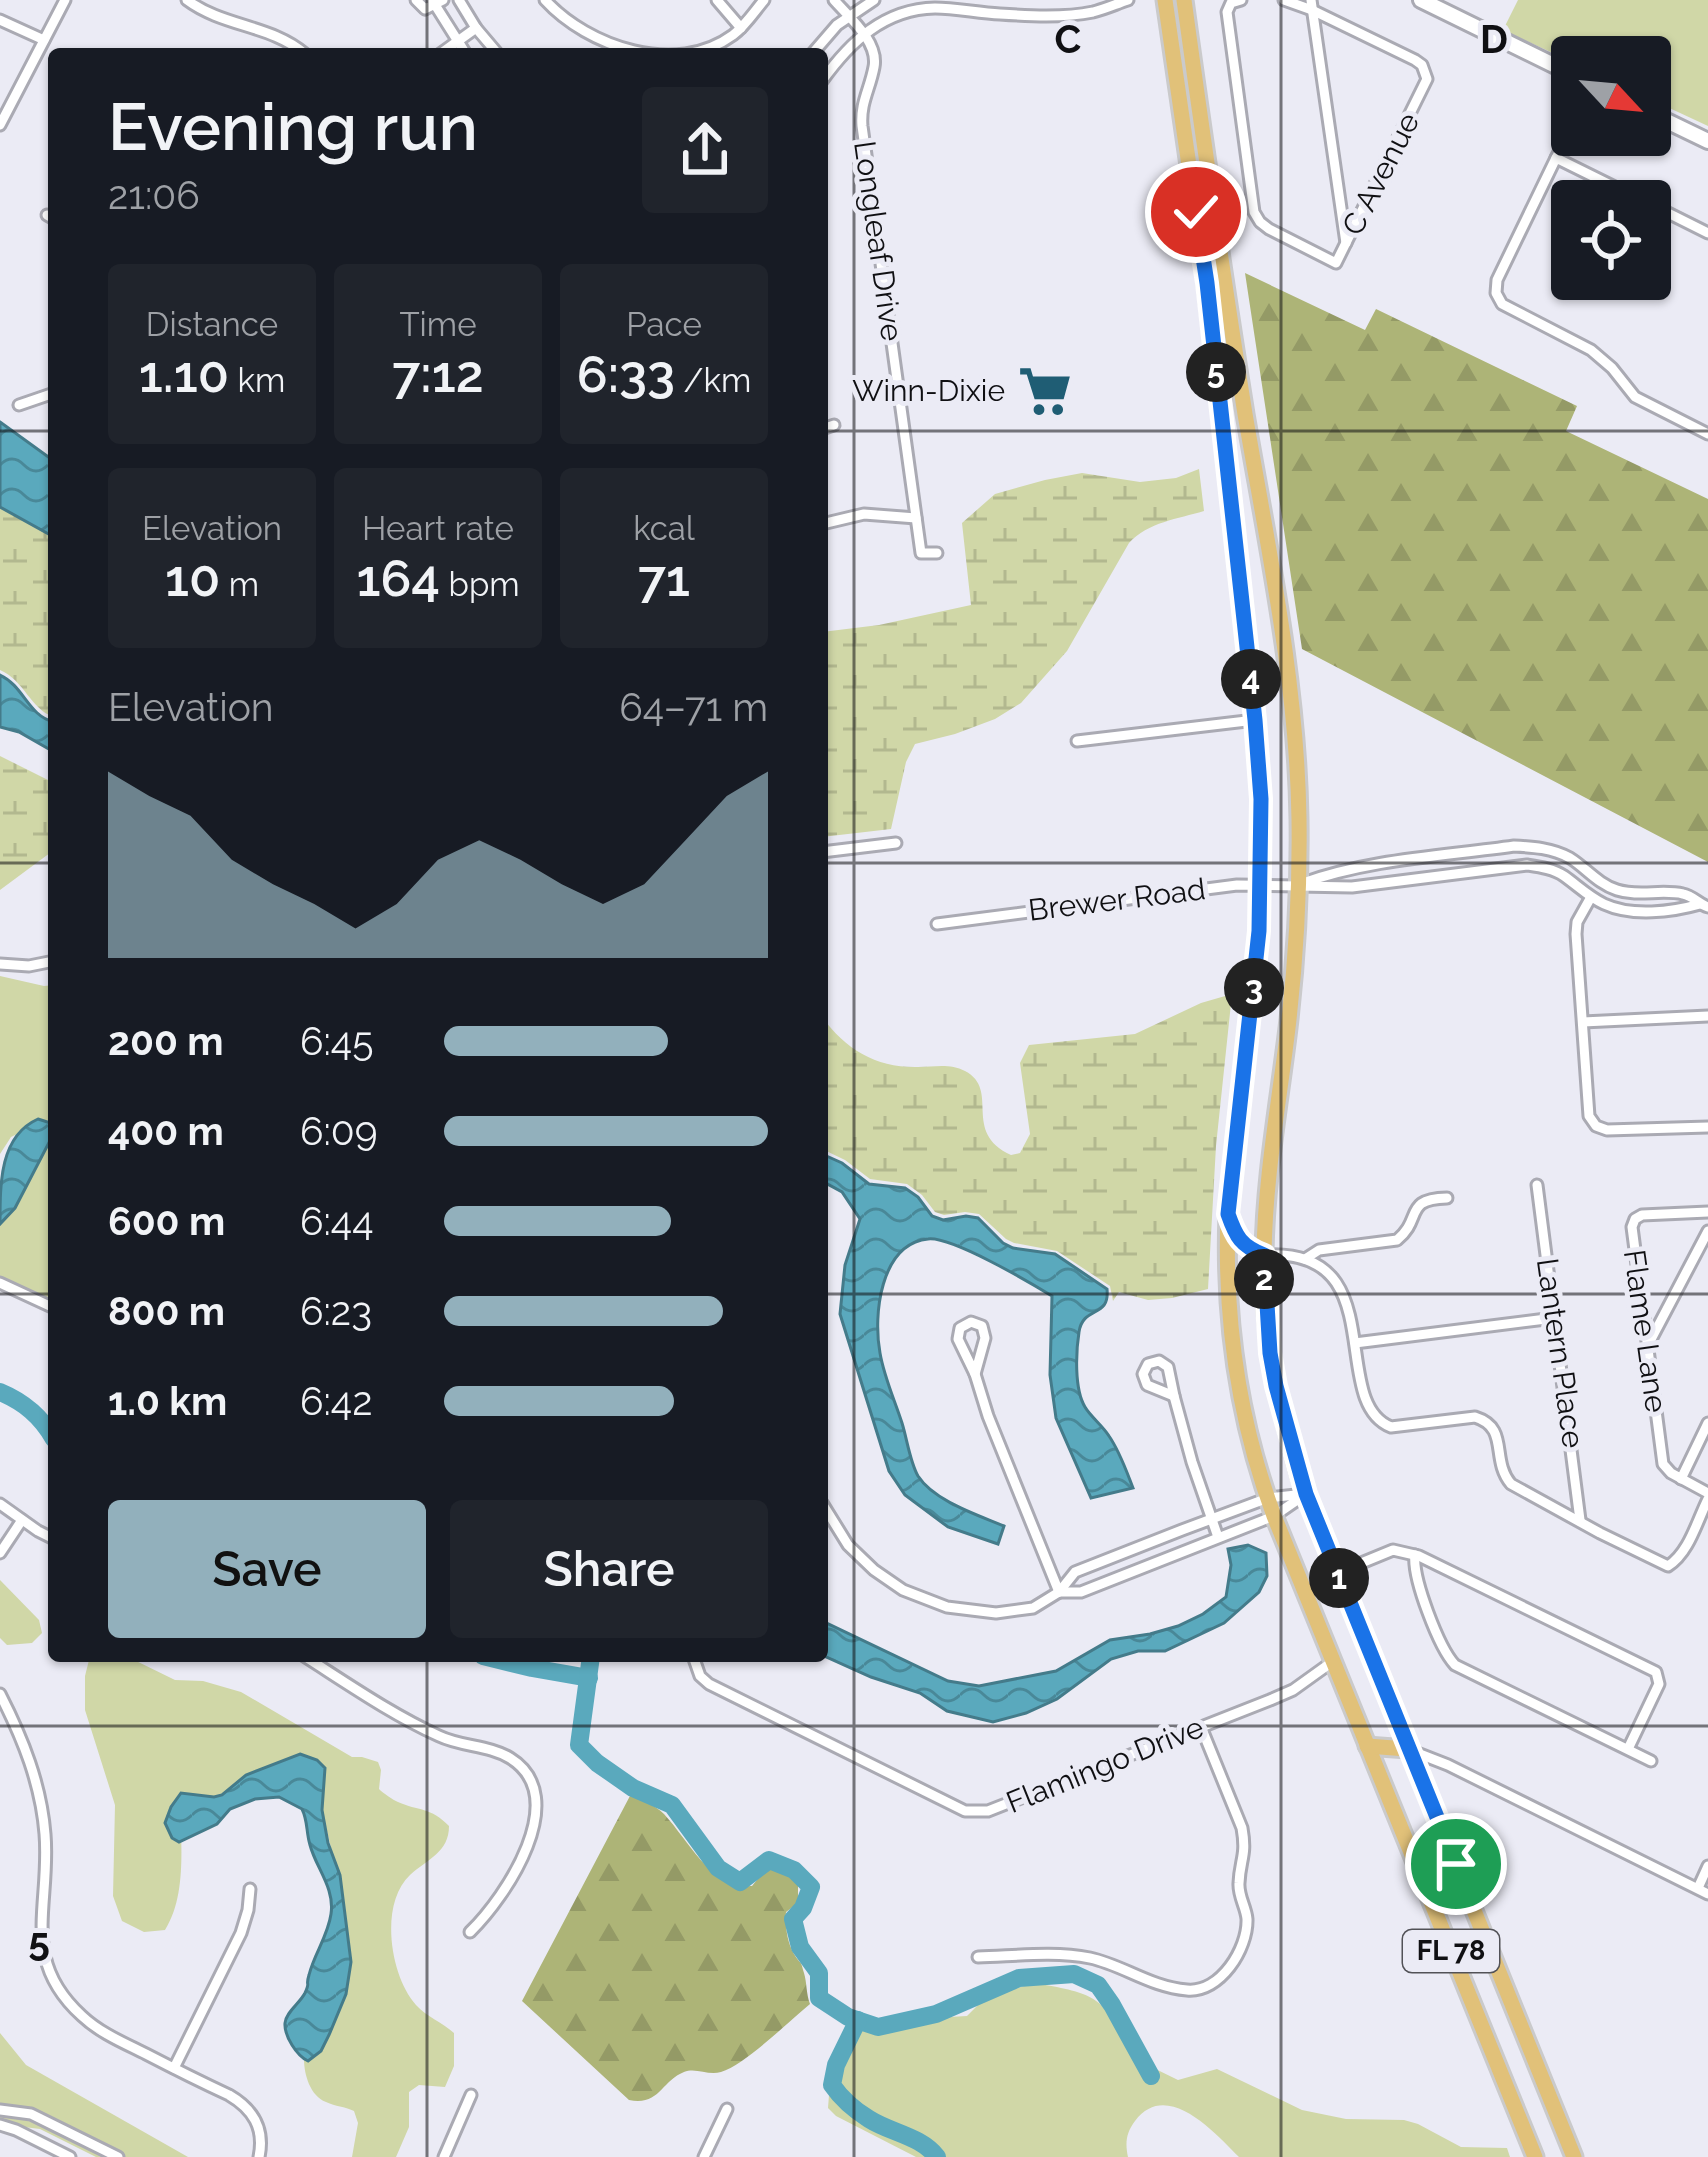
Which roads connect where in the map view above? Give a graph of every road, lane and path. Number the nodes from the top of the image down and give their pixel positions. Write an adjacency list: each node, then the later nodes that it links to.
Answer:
1 (65, 0): 24 (street)
2 (188, 0): 26 (street)
3 (416, 0): 16 (street)
4 (459, 0): 21 (street)
5 (544, 0): 30 (street)
6 (717, 0): 22 (street)
7 (764, 0): 22 (street)
8 (834, 0): 19 (street)
9 (874, 0): 19 (street)
10 (1128, 0): 18 (street)
11 (1166, 0): 47 (main road, FL 78)
12 (1184, 0): 46 (main road, FL 78)
13 (1241, 0): 42 (street, C Avenue)
14 (1284, 0): 17 (street, C Avenue)
15 (1421, 0): 33 (street)
16 (436, 2): 25 (street)
17 (1311, 5): 42 (street); 42 (street, C Avenue)
18 (908, 6): 23 (street)
19 (848, 16): 23 (street); 32 (street)
20 (0, 20): 24 (street)
21 (476, 28): 25 (street); 29 (street)
22 (741, 28): 31 (street)
23 (864, 34): 34 (street); 48 (street, Longleaf Drive)
24 (44, 40): 36 (street)
25 (457, 42): 27 (street); 28 (street)
26 (297, 48)
27 (448, 48)
28 (462, 48)
29 (493, 48)
30 (624, 48)
31 (706, 48)
32 (818, 48)
33 (1551, 64)
34 (828, 73)
35 (1671, 122): 37 (street)
36 (0, 125)
37 (1708, 141)
38 (1556, 158): 39 (street); 45 (street)
39 (1600, 180)
40 (1671, 215): 41 (street)
41 (1708, 233)
42 (1346, 243)
43 (48, 396): 44 (street)
44 (19, 406)
45 (1708, 434)
46 (1251, 448): 47 (main road); 57 (main road, FL 78)
47 (1224, 451): 51 (main road, FL 78)
48 (916, 518): 49 (street); 50 (street, Longleaf Drive)
49 (828, 523)
50 (937, 553)
51 (1255, 720): 52 (street); 56 (main road, FL 78)
52 (1077, 741)
53 (896, 842): 54 (street)
54 (828, 851)
55 (1600, 882): 57 (street); 58 (street); 59 (street)
56 (1262, 884): 57 (street, Brewer Road); 60 (street, Brewer Road); 69 (main road, FL 78)
57 (1298, 885): 58 (street, Brewer Road); 71 (main road, FL 78)
58 (1591, 897): 59 (street, Brewer Road); 64 (street)
59 (1704, 906)
60 (938, 924)
61 (48, 962): 62 (street)
62 (0, 964)
63 (1708, 1016): 64 (street)
64 (1583, 1022): 65 (street)
65 (1708, 1127)
66 (1538, 1185): 75 (street, Lantern Place)
67 (1447, 1198): 72 (street)
68 (1708, 1212): 77 (street, Flame Lane)
69 (1228, 1214): 71 (main road); 84 (main road, FL 78)
70 (1708, 1232): 77 (street)
71 (1264, 1255): 72 (street); 82 (main road, FL 78)
72 (1305, 1259): 76 (street)
73 (0, 1283): 74 (street)
74 (48, 1305)
75 (1554, 1318): 76 (street); 90 (street, Lantern Place)
76 (1355, 1343): 90 (street)
77 (1647, 1347): 81 (street, Flame Lane)
78 (975, 1374): 78 (street); 96 (street)
79 (1174, 1396): 88 (street)
80 (1708, 1423): 81 (street)
81 (1681, 1479): 83 (street)
82 (1306, 1494): 84 (street); 87 (street); 95 (main road, FL 78)
83 (1708, 1496): 90 (street)
84 (1268, 1498): 87 (main road, FL 78); 88 (street)
85 (0, 1504): 89 (street)
86 (828, 1513): 96 (street)
87 (1274, 1516): 92 (street); 99 (main road, FL 78)
88 (1213, 1519): 92 (street); 96 (street)
89 (22, 1520): 91 (street); 93 (street)
90 (1580, 1520)
91 (48, 1535)
92 (1219, 1537): 96 (street)
93 (0, 1553)
94 (1415, 1555): 95 (street); 103 (street); 103 (street)
95 (1337, 1573): 104 (main road, FL 78)
96 (1059, 1592)
97 (313, 1662): 109 (street)
98 (695, 1662): 101 (street, Flamingo Drive)
99 (1332, 1662): 101 (street, Flamingo Drive); 102 (main road, FL 78)
100 (0, 1694): 111 (street)
101 (1202, 1727): 110 (street)
102 (1367, 1746): 104 (main road); 121 (main road, FL 78)
103 (1628, 1749): 105 (street)
104 (1407, 1750): 108 (street); 122 (main road, FL 78)
105 (1652, 1761)
106 (1708, 1866): 108 (street)
107 (250, 1889): 111 (street)
108 (1703, 1891)
109 (470, 1932)
110 (978, 1957)
111 (174, 2068): 118 (street)
112 (470, 2096): 119 (street)
113 (727, 2109): 120 (street)
114 (0, 2110): 117 (street)
115 (0, 2125): 116 (street)
116 (70, 2157)
117 (118, 2157)
118 (259, 2157)
119 (445, 2157)
120 (704, 2157)
121 (1535, 2157)
122 (1574, 2157)

